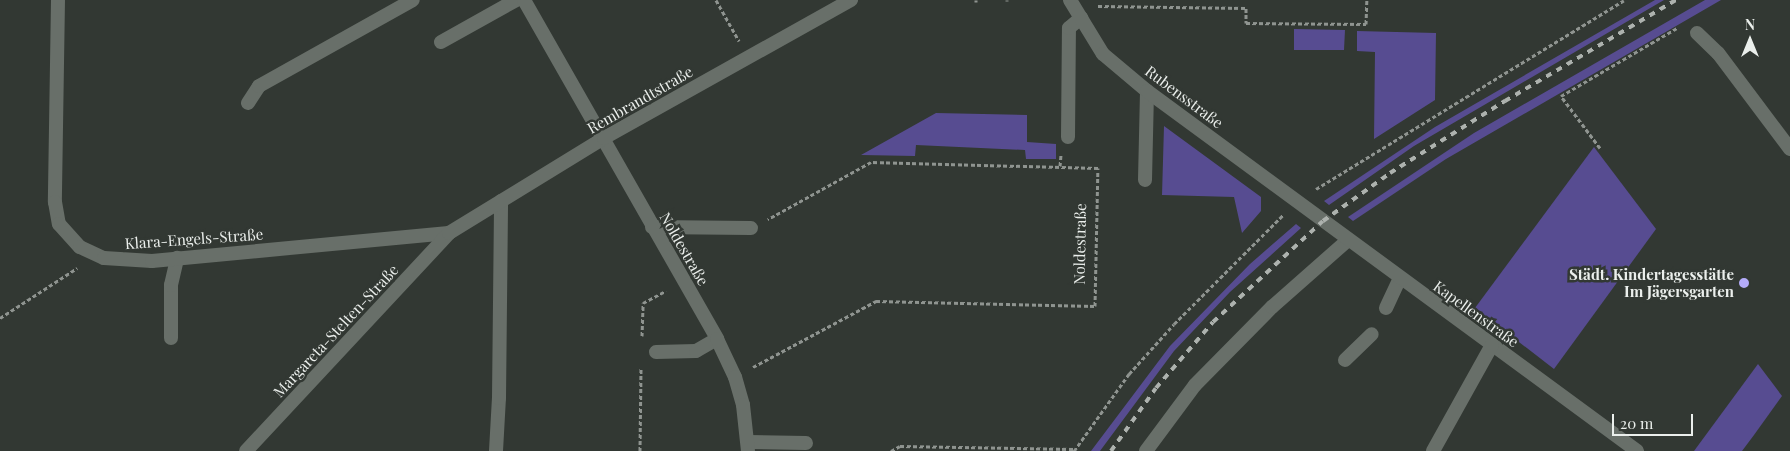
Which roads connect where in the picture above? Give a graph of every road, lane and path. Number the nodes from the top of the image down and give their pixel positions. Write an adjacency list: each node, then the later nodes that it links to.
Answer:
1 (58, 0): 26 (street, Klara-Engels-Straße)
2 (413, 0): 14 (street)
3 (516, 0): 11 (street)
4 (524, 0): 16 (street, Noldestraße)
5 (716, 0): 12 (path)
6 (851, 0): 12 (street, Rembrandtstraße)
7 (1367, 0): 8 (path)
8 (1072, 3): 9 (street, Rubensstraße)
9 (1081, 18): 13 (street, Rubensstraße); 15 (street)
10 (1697, 33): 17 (path); 18 (street)
11 (441, 42)
12 (748, 57): 16 (street, Rembrandtstraße)
13 (1147, 91): 19 (street); 21 (street, Rubensstraße)
14 (248, 102)
15 (1068, 137)
16 (604, 138): 20 (street, Rembrandtstraße); 22 (street, Noldestraße)
17 (1600, 148)
18 (1790, 149)
19 (1145, 180)
20 (501, 201): 24 (street, Rembrandtstraße); 42 (street)
21 (1299, 201): 25 (street, Kapellenstraße)
22 (652, 227): 23 (street); 33 (street, Noldestraße)
23 (751, 228): 37 (path, Noldestraße)
24 (449, 233): 27 (street, Klara-Engels-Straße); 41 (street, Margareta-Stelten-Straße)
25 (1348, 240): 28 (street, Kapellenstraße); 44 (street)
26 (95, 255): 27 (street, Klara-Engels-Straße); 30 (path)
27 (177, 258): 32 (street)
28 (1399, 280): 29 (street); 34 (street, Kapellenstraße)
29 (1386, 308)
30 (0, 318)
31 (1372, 334): 36 (street)
32 (171, 338)
33 (717, 339): 35 (street); 37 (street, Noldestraße)
34 (1492, 345): 45 (street); 46 (street, Kapellenstraße)
35 (656, 352)
36 (1345, 360)
37 (735, 377): 39 (street, Noldestraße)
38 (806, 443): 39 (street)
39 (748, 447)
40 (1075, 450): 43 (path)
41 (246, 451)
42 (496, 451)
43 (891, 451)
44 (1146, 451)
45 (1433, 451)
46 (1636, 451)

